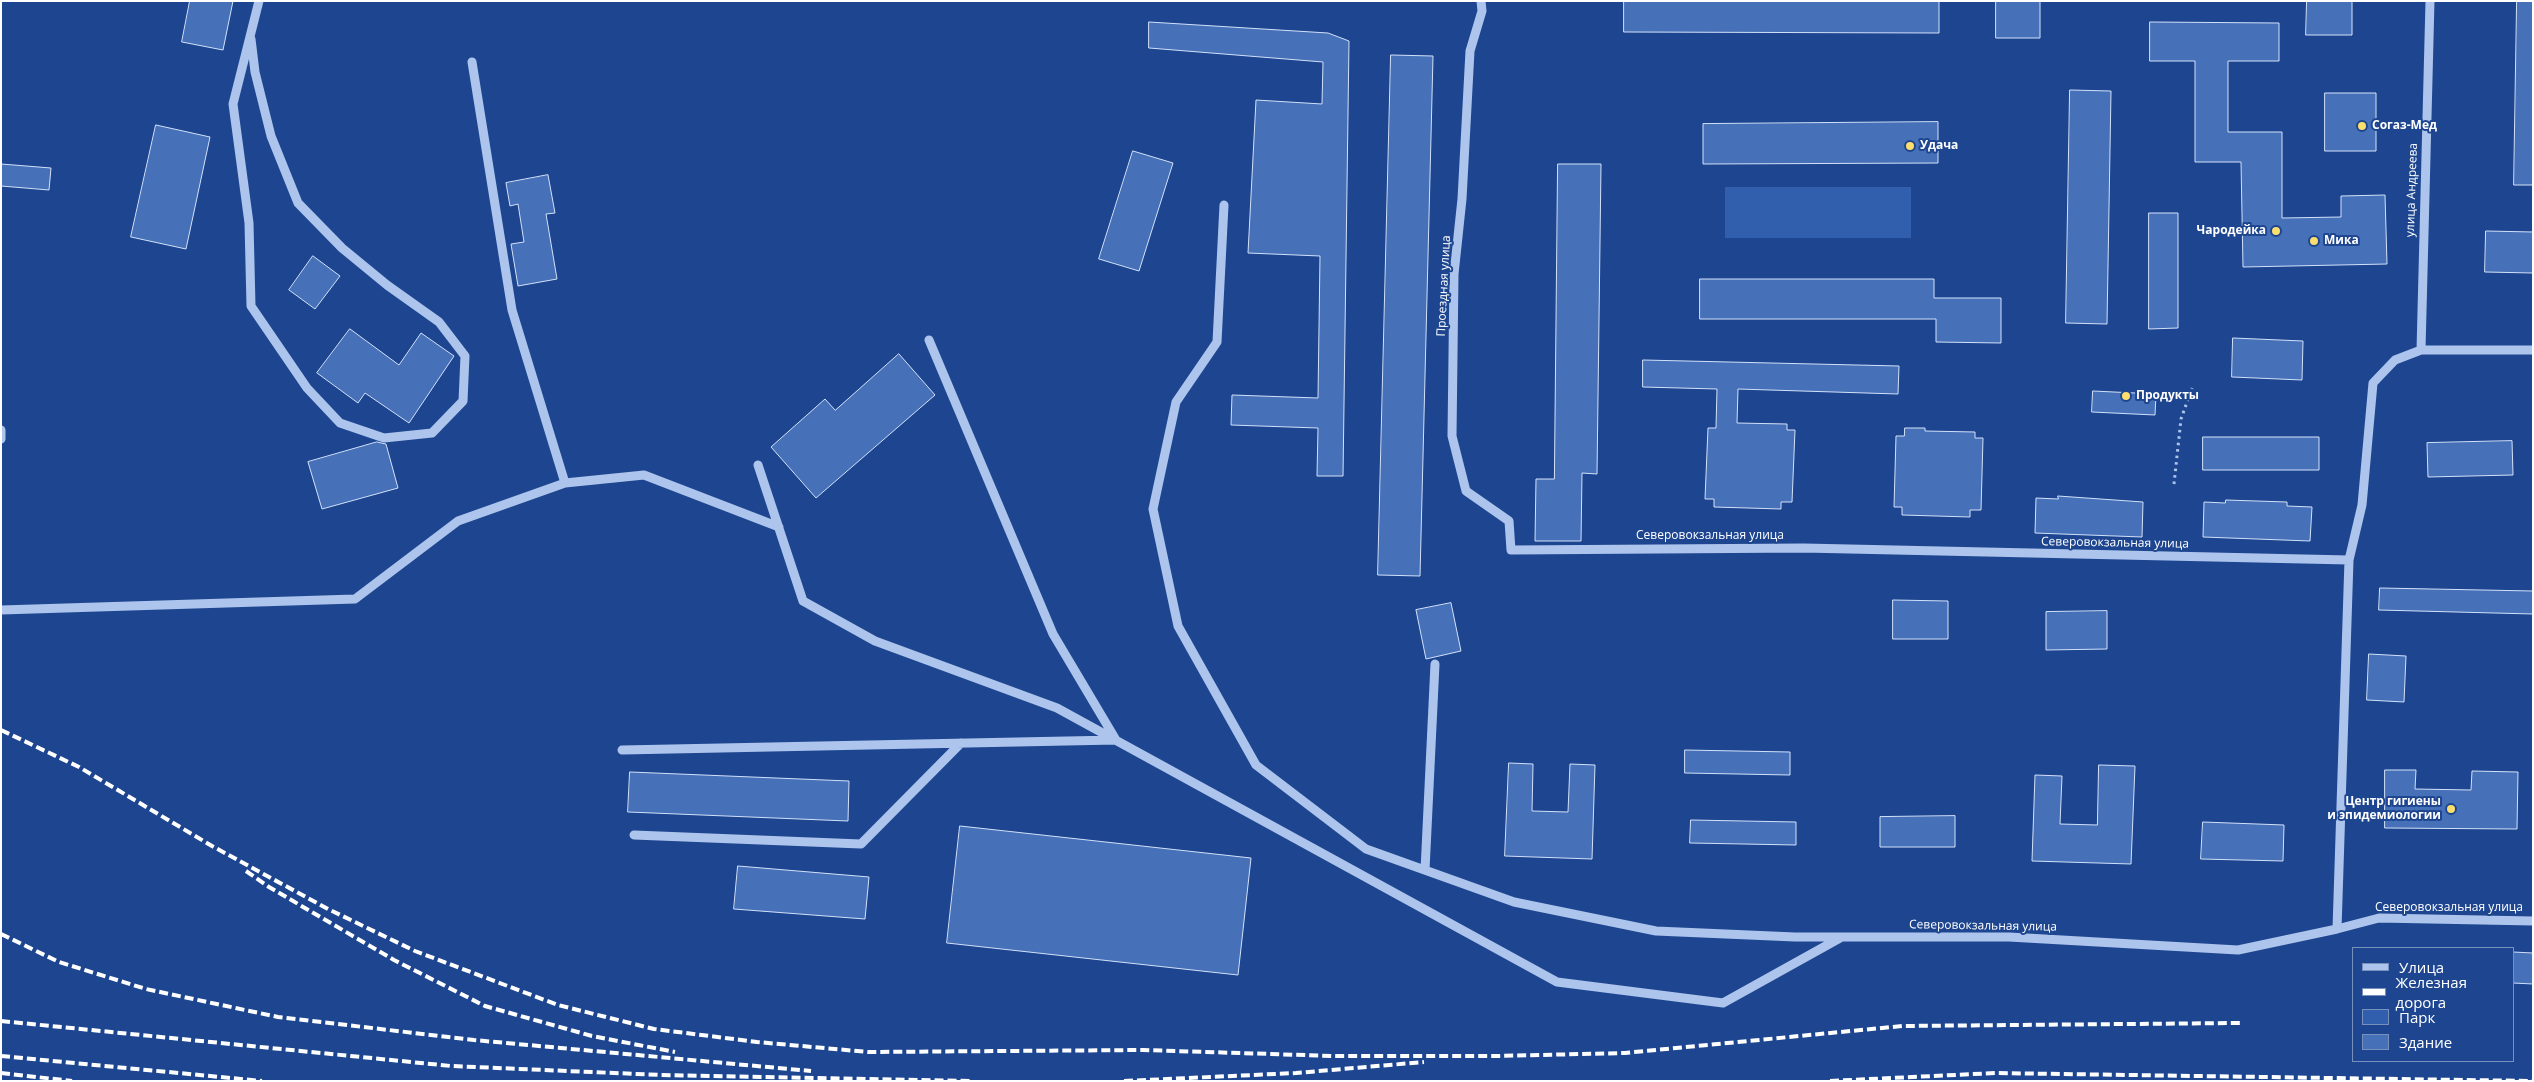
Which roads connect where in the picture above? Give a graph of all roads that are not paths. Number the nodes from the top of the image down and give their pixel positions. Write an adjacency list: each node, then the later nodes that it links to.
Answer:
1 (259, 1): 4 (street)
2 (1481, 1): 15 (street, Проездная улица)
3 (2430, 1): 8 (street, улица Андреева)
4 (251, 39): 4 (street)
5 (472, 62): 13 (street)
6 (1224, 205): 23 (street, Северовокзальная улица)
7 (929, 340): 19 (street)
8 (2421, 350): 9 (street); 16 (street)
9 (2533, 350)
10 (1, 430): 11 (street)
11 (1, 439)
12 (758, 465): 14 (street)
13 (565, 484): 14 (street); 17 (street)
14 (779, 527): 19 (street)
15 (1511, 550): 16 (street, Северовокзальная улица)
16 (2350, 560): 25 (street)
17 (1, 610)
18 (1435, 664): 23 (street)
19 (1116, 740): 20 (street); 26 (street)
20 (961, 743): 21 (street); 22 (street)
21 (622, 750)
22 (634, 835)
23 (1425, 870): 26 (street, Северовокзальная улица)
24 (2533, 921): 25 (street, Северовокзальная улица)
25 (2337, 929): 26 (street, Северовокзальная улица)
26 (1842, 937)

